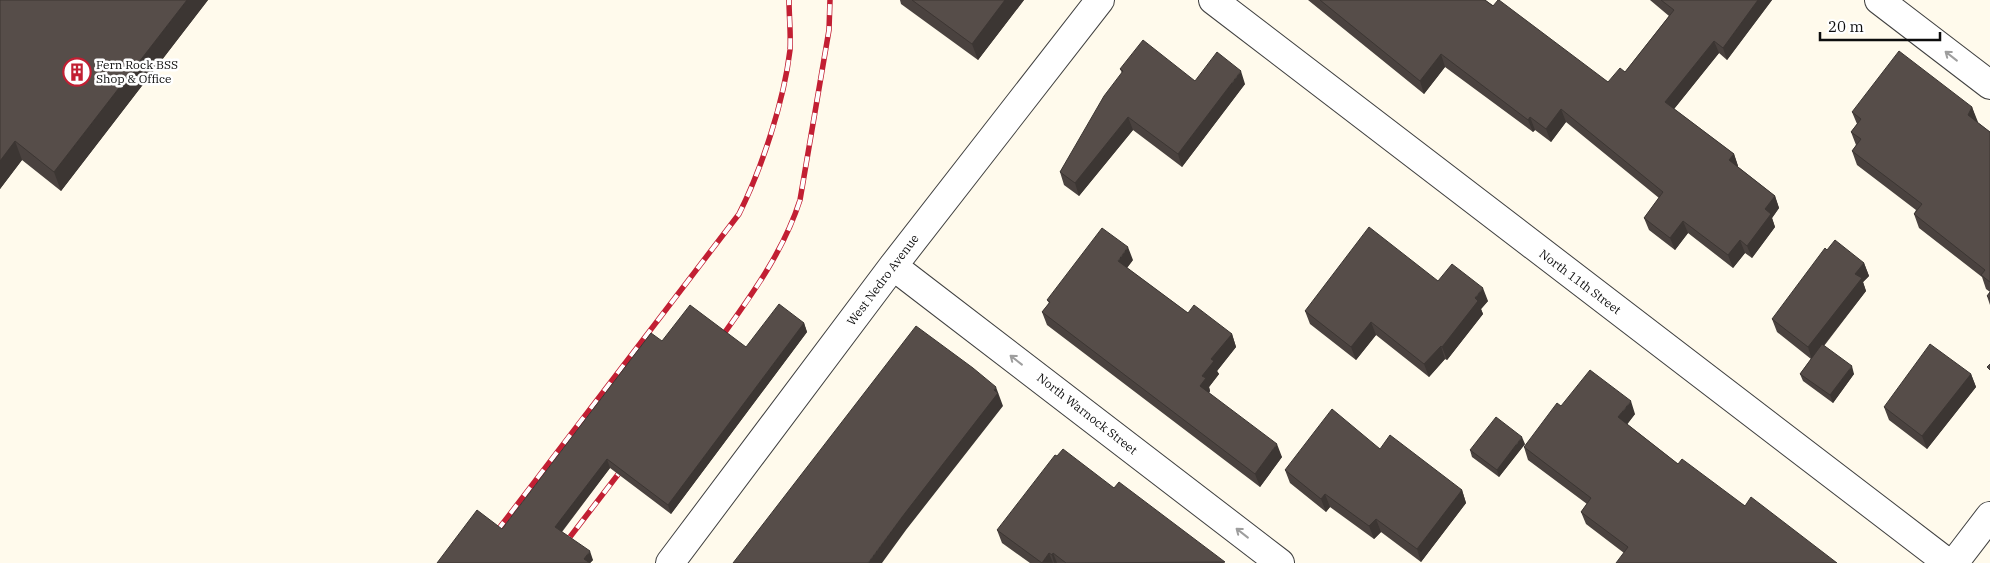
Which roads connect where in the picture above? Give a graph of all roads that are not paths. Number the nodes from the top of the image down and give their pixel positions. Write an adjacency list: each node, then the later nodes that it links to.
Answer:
1 (1100, 0): 5 (street, West Nedro Avenue)
2 (1213, 0): 9 (street, North 11th Street)
3 (1879, 0): 4 (street, one-way to 3)
4 (1990, 85)
5 (893, 266): 7 (street, West Nedro Avenue); 8 (street, North Warnock Street, one-way to 5)
6 (1990, 516): 10 (street)
7 (670, 563)
8 (1280, 563)
9 (1948, 563)
10 (1954, 563)

